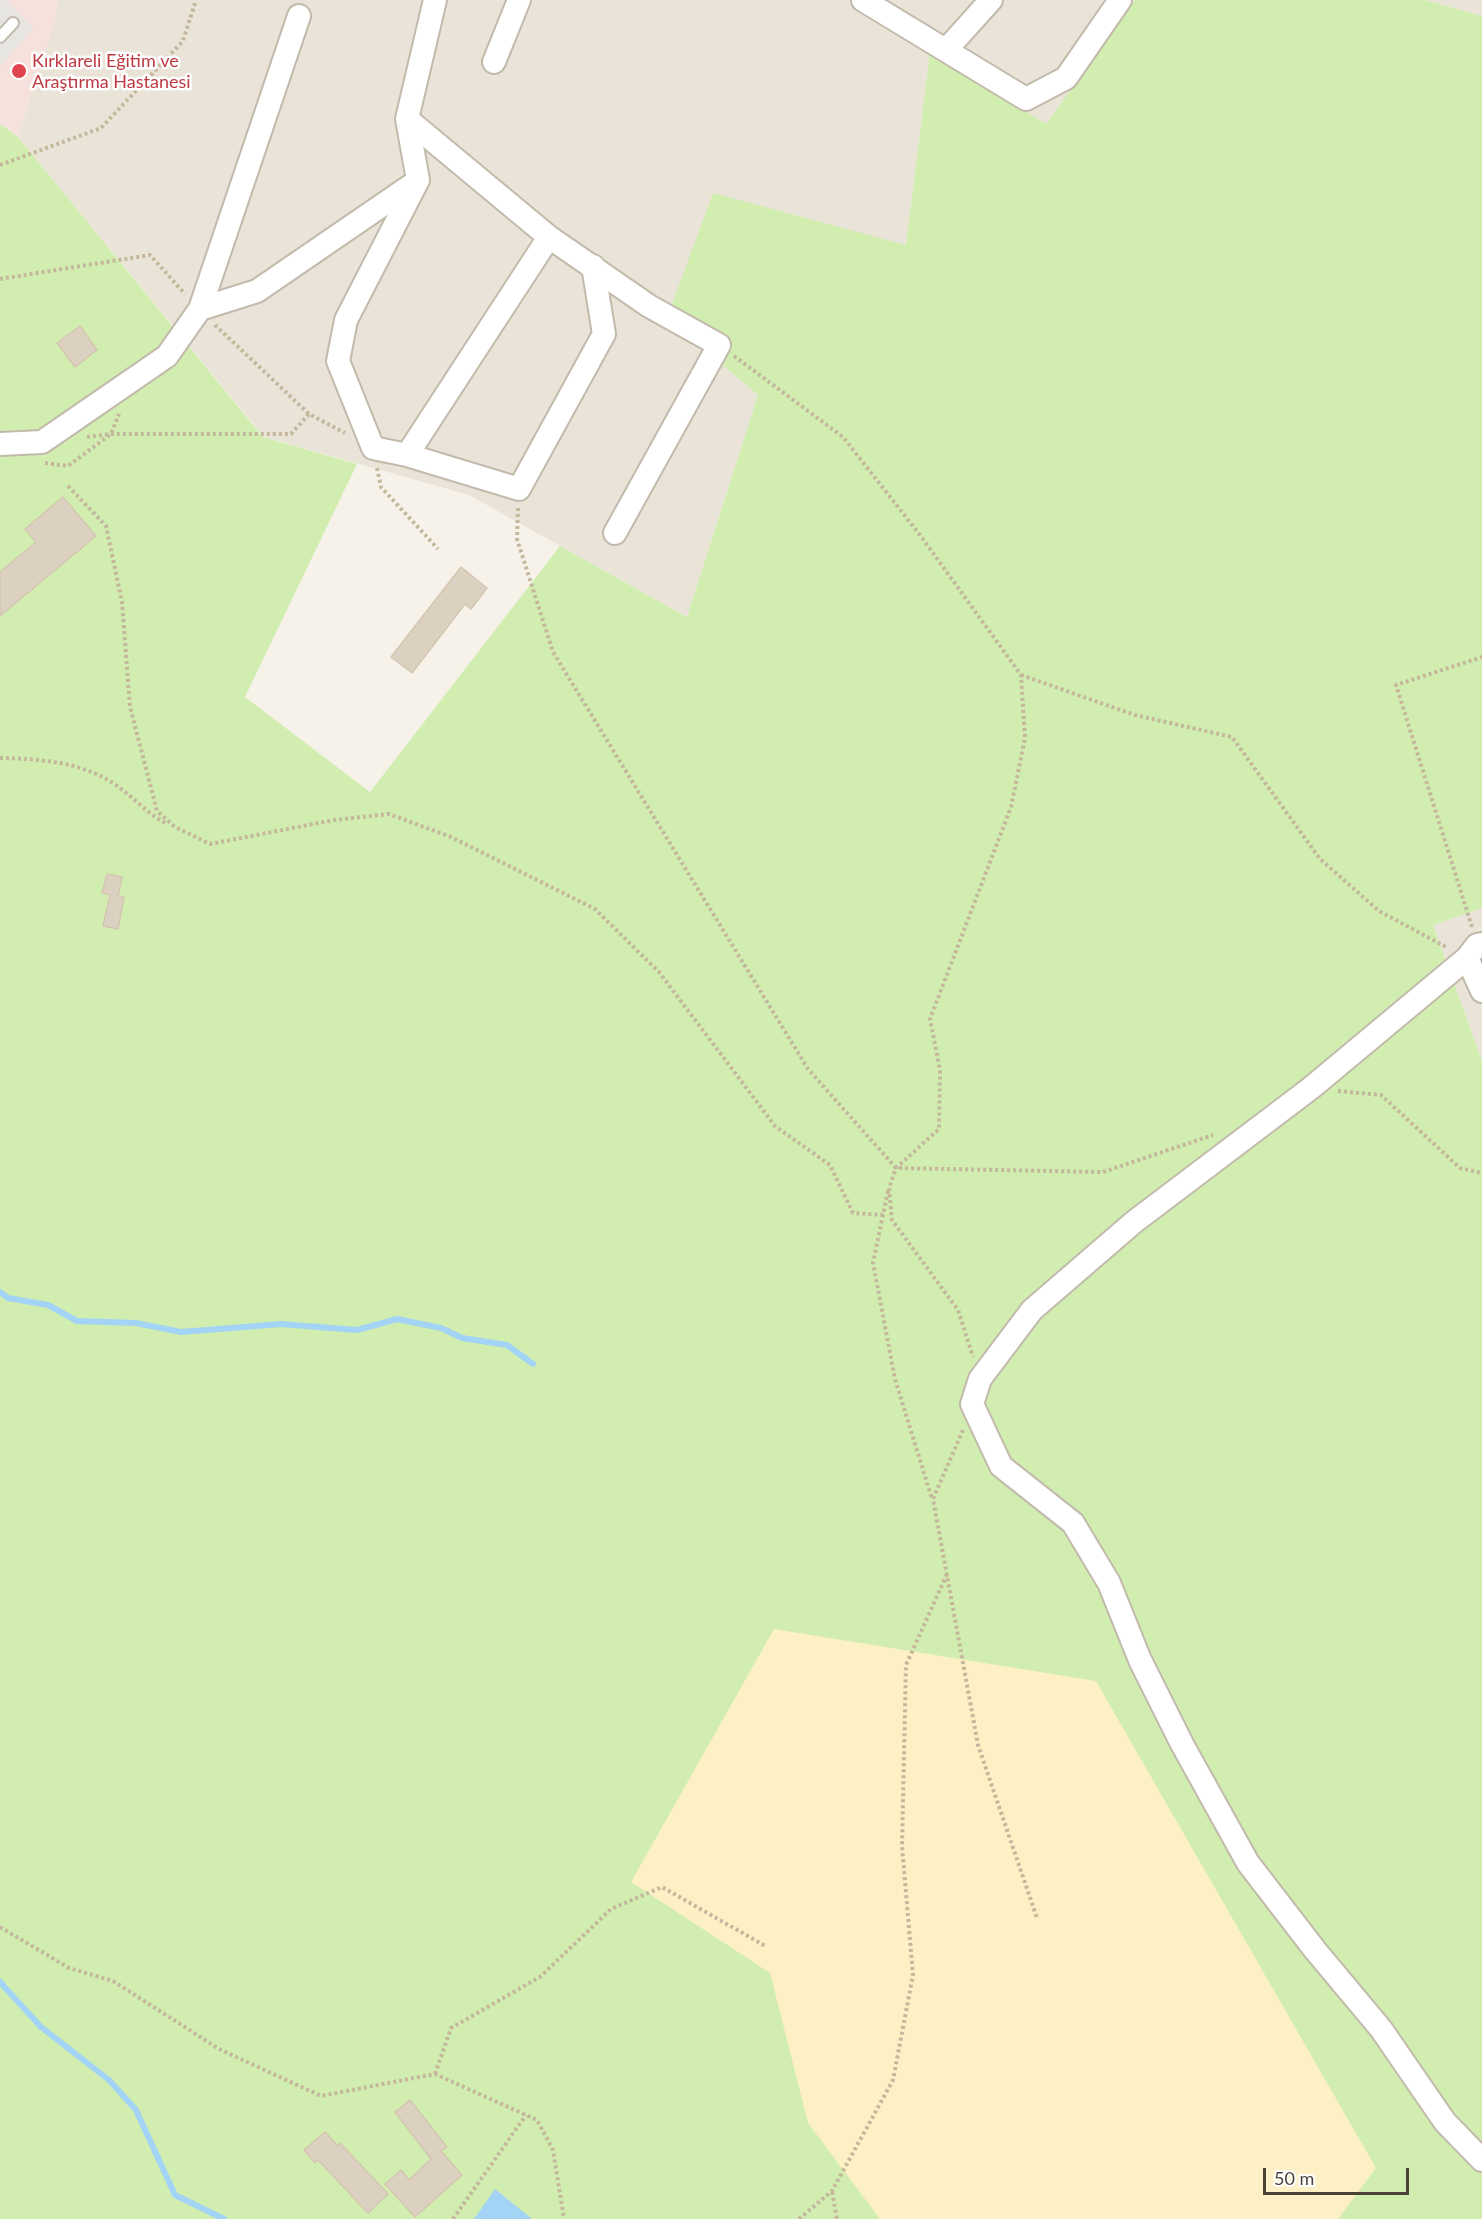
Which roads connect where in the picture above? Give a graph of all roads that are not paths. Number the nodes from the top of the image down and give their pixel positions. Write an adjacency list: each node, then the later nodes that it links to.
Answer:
1 (435, 0): 11 (street)
2 (519, 0): 10 (street)
3 (863, 0): 9 (street)
4 (991, 0): 9 (street)
5 (1120, 0): 9 (street)
6 (299, 16): 15 (street)
7 (13, 23): 8 (lane)
8 (0, 36)
9 (946, 50)
10 (494, 63)
11 (407, 119): 12 (street); 13 (street)
12 (418, 180): 15 (street); 17 (street)
13 (549, 237): 14 (street); 17 (street)
14 (593, 266): 17 (street); 18 (street)
15 (200, 309): 16 (street)
16 (0, 444)
17 (407, 455)
18 (615, 532)
19 (1475, 949): 20 (street); 21 (street)
20 (1482, 991)
21 (1482, 2160)

